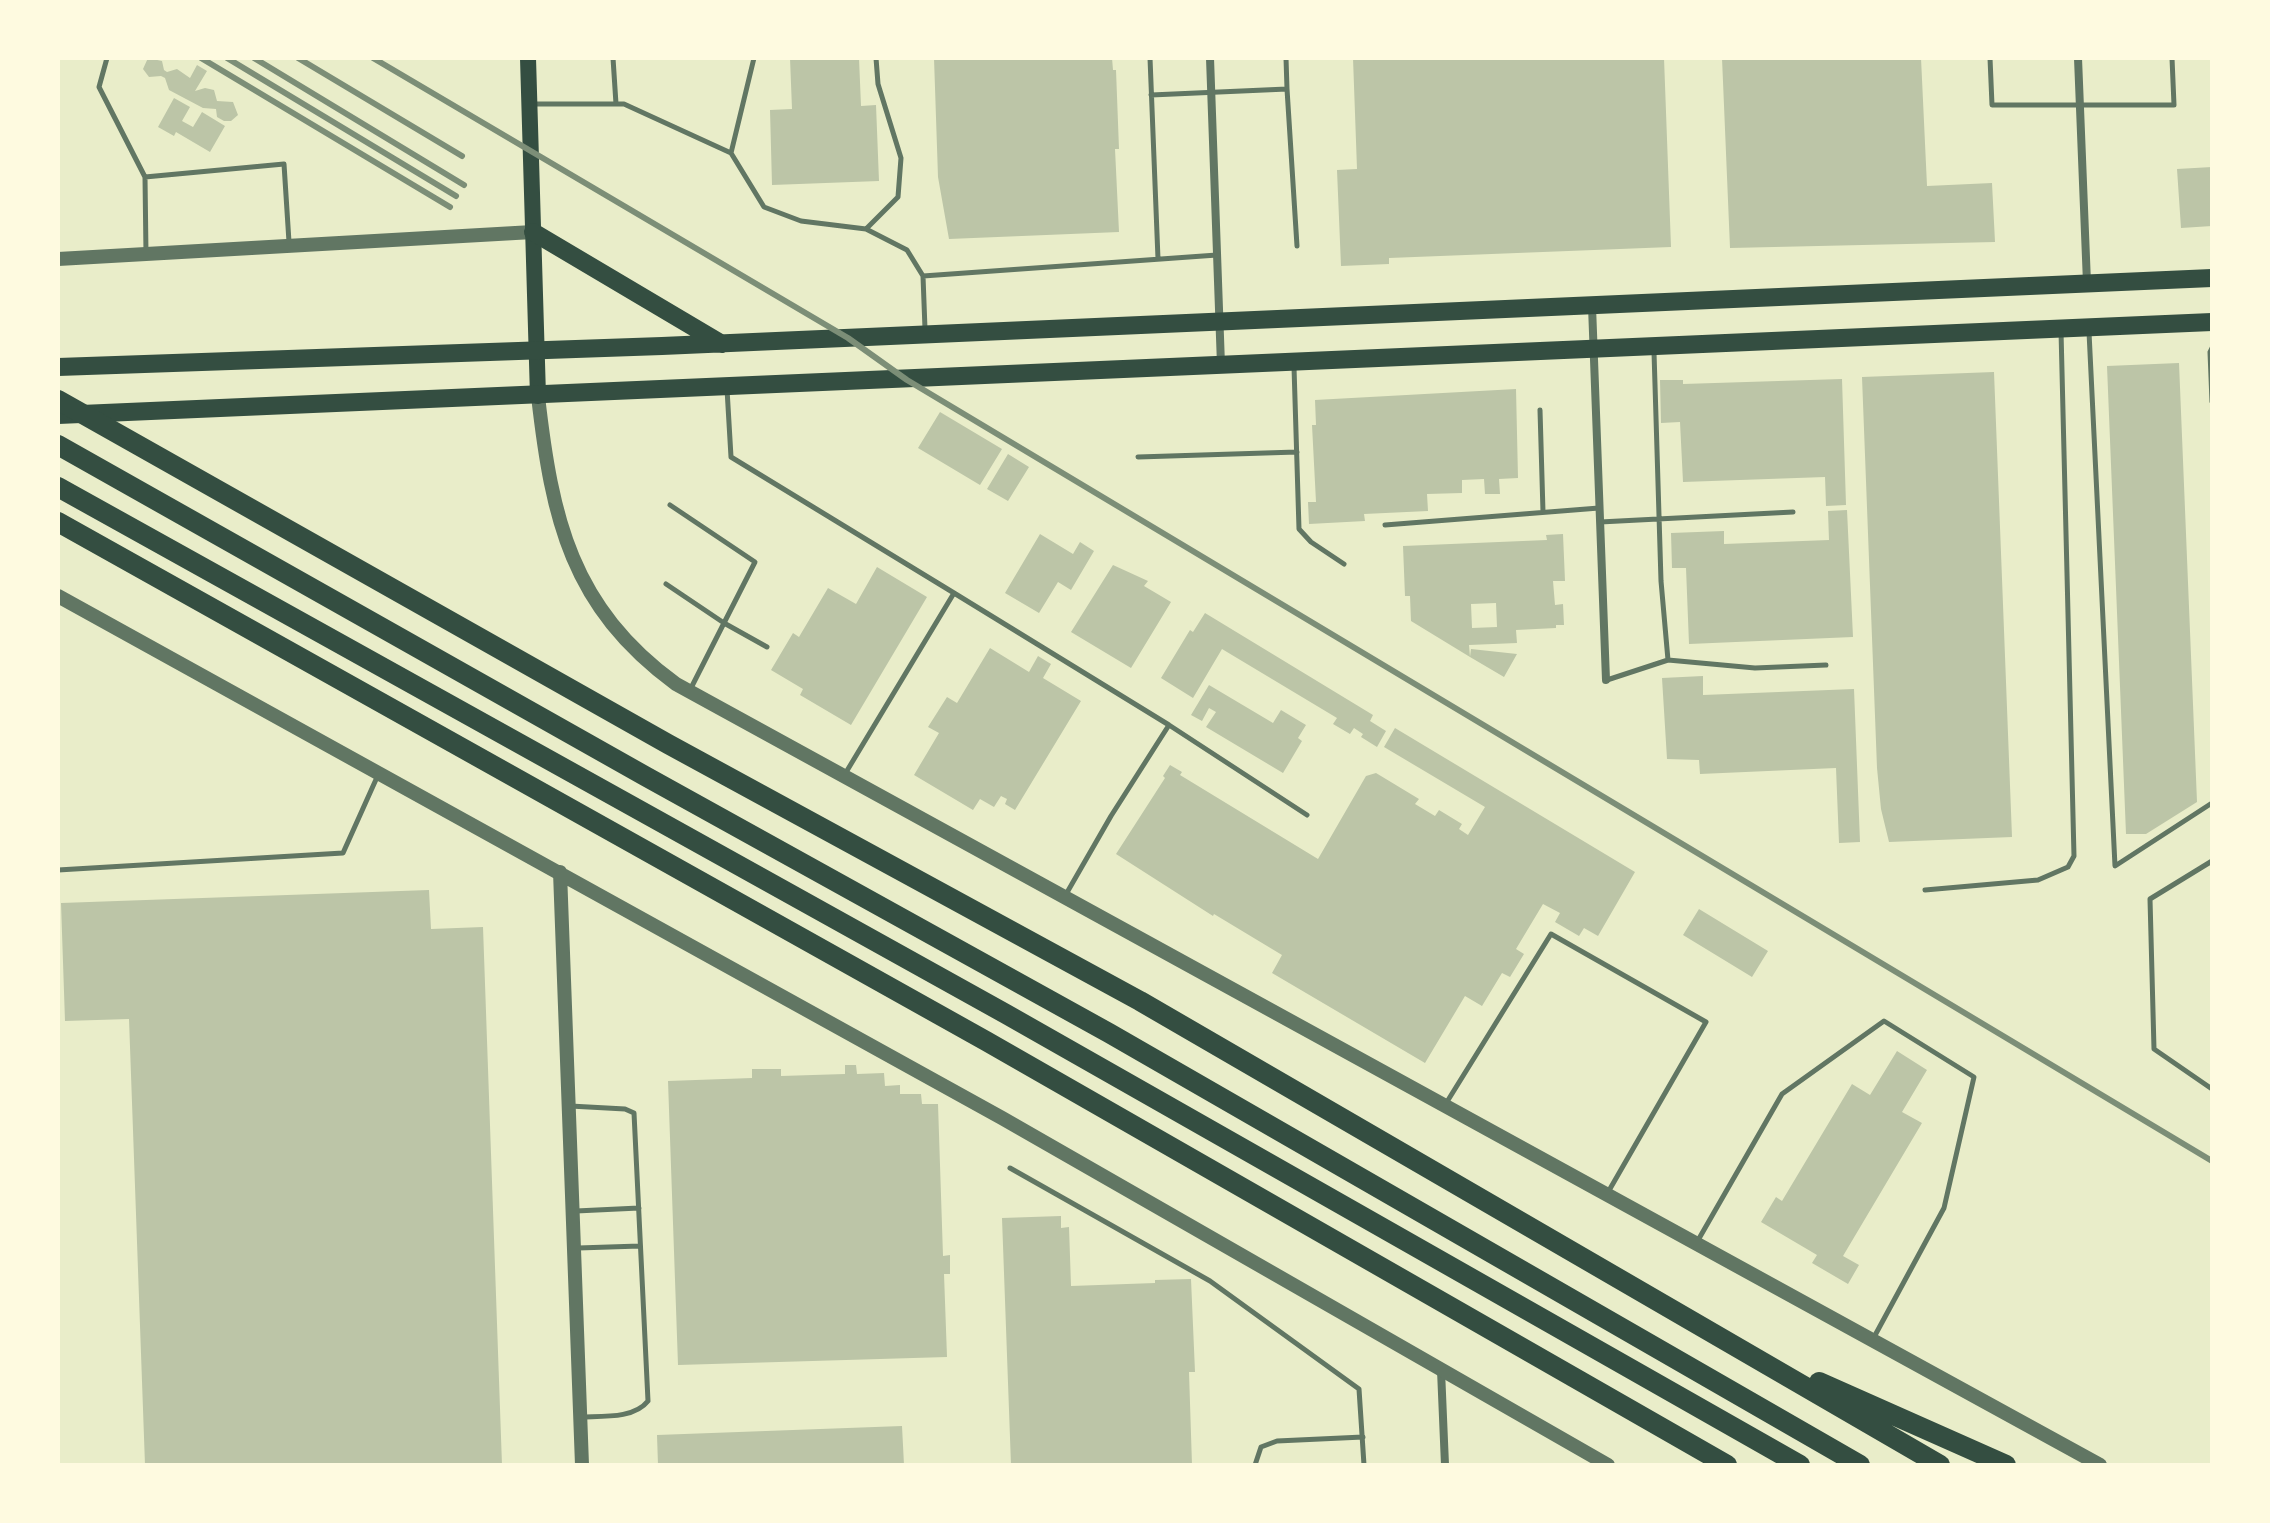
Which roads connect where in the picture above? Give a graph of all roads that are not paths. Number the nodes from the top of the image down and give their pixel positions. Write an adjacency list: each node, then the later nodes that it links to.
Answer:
1 (107, 58): 19 (lane)
2 (528, 58): 16 (main road)
3 (613, 58): 17 (lane)
4 (754, 58): 18 (lane)
5 (876, 58): 20 (lane)
6 (1150, 58): 14 (lane)
7 (1210, 58): 13 (street)
8 (1286, 58): 12 (lane)
9 (1990, 58): 15 (lane)
10 (2078, 58): 15 (street)
11 (2172, 58): 15 (lane)
12 (1287, 89): 13 (lane); 22 (lane)
13 (1211, 92): 14 (lane); 25 (street)
14 (1151, 95): 27 (lane)
15 (2080, 103): 30 (street)
16 (529, 104): 17 (lane); 21 (main road)
17 (616, 104): 18 (lane)
18 (731, 153): 20 (lane)
19 (145, 177): 23 (lane); 24 (lane)
20 (866, 229): 28 (lane)
21 (533, 232): 23 (street); 37 (main road); 40 (main road)
22 (1297, 246)
23 (290, 247): 24 (street)
24 (146, 255): 26 (street)
25 (1217, 255): 27 (lane); 32 (street)
26 (58, 259)
27 (1158, 259): 28 (lane)
28 (923, 276): 36 (lane)
29 (2212, 278): 30 (main road)
30 (2087, 284): 31 (main road)
31 (1592, 306): 32 (main road); 41 (street)
32 (1219, 322): 36 (main road); 43 (street)
33 (2212, 322): 34 (main road)
34 (2089, 328): 35 (main road); 76 (lane)
35 (2061, 329): 38 (main road); 81 (lane)
36 (925, 335): 37 (main road)
37 (722, 344): 40 (main road)
38 (1654, 347): 41 (main road); 59 (lane)
39 (2212, 348): 48 (lane)
40 (537, 350): 44 (main road); 46 (main road)
41 (1594, 350): 42 (main road); 56 (street)
42 (1294, 363): 43 (main road); 52 (lane)
43 (1221, 366): 45 (main road)
44 (58, 367)
45 (727, 388): 46 (main road); 65 (lane)
46 (538, 396): 50 (main road); 72 (street)
47 (58, 400): 93 (highway)
48 (2212, 402)
49 (1540, 410): 57 (lane)
50 (58, 415)
51 (58, 445): 107 (highway)
52 (1297, 452): 53 (lane); 63 (lane)
53 (1138, 457)
54 (58, 487): 106 (highway)
55 (670, 505): 67 (lane)
56 (1600, 508): 57 (lane); 61 (street)
57 (1543, 512): 62 (lane)
58 (1793, 512): 59 (lane)
59 (1659, 519): 61 (lane); 69 (lane)
60 (58, 522): 96 (highway)
61 (1600, 522): 71 (street)
62 (1385, 525)
63 (1344, 564)
64 (666, 584): 67 (lane)
65 (954, 593): 73 (lane); 75 (lane)
66 (58, 596): 74 (street)
67 (724, 623): 68 (lane); 72 (lane)
68 (767, 647)
69 (1668, 660): 70 (lane); 71 (lane)
70 (1826, 665)
71 (1606, 680)
72 (690, 691): 75 (street)
73 (1169, 725): 77 (lane); 82 (lane)
74 (379, 773): 79 (lane); 80 (street)
75 (844, 776): 82 (street)
76 (2212, 803)
77 (1307, 815)
78 (2212, 861): 83 (lane)
79 (58, 870)
80 (560, 872): 85 (street); 95 (street)
81 (1925, 890)
82 (1065, 897): 84 (street)
83 (2212, 1089)
84 (1445, 1105): 87 (street); 87 (lane)
85 (568, 1106): 88 (lane); 89 (street)
86 (1010, 1168): 98 (lane)
87 (1607, 1195): 90 (street)
88 (639, 1208): 89 (lane); 91 (lane)
89 (572, 1211): 92 (street)
90 (1696, 1243): 94 (street); 94 (lane)
91 (640, 1246): 92 (lane); 97 (lane)
92 (574, 1249): 97 (street)
93 (1720, 1338): 108 (highway); 109 (highway)
94 (1872, 1340): 110 (street)
95 (1441, 1369): 102 (street); 103 (street)
96 (1591, 1388): 104 (highway); 105 (highway)
97 (580, 1417): 99 (street)
98 (1363, 1437): 100 (lane); 101 (lane)
99 (582, 1465)
100 (1255, 1465)
101 (1364, 1465)
102 (1445, 1465)
103 (1608, 1465)
104 (1707, 1465)
105 (1727, 1465)
106 (1800, 1465)
107 (1860, 1465)
108 (1940, 1465)
109 (2006, 1465)
110 (2100, 1465)

